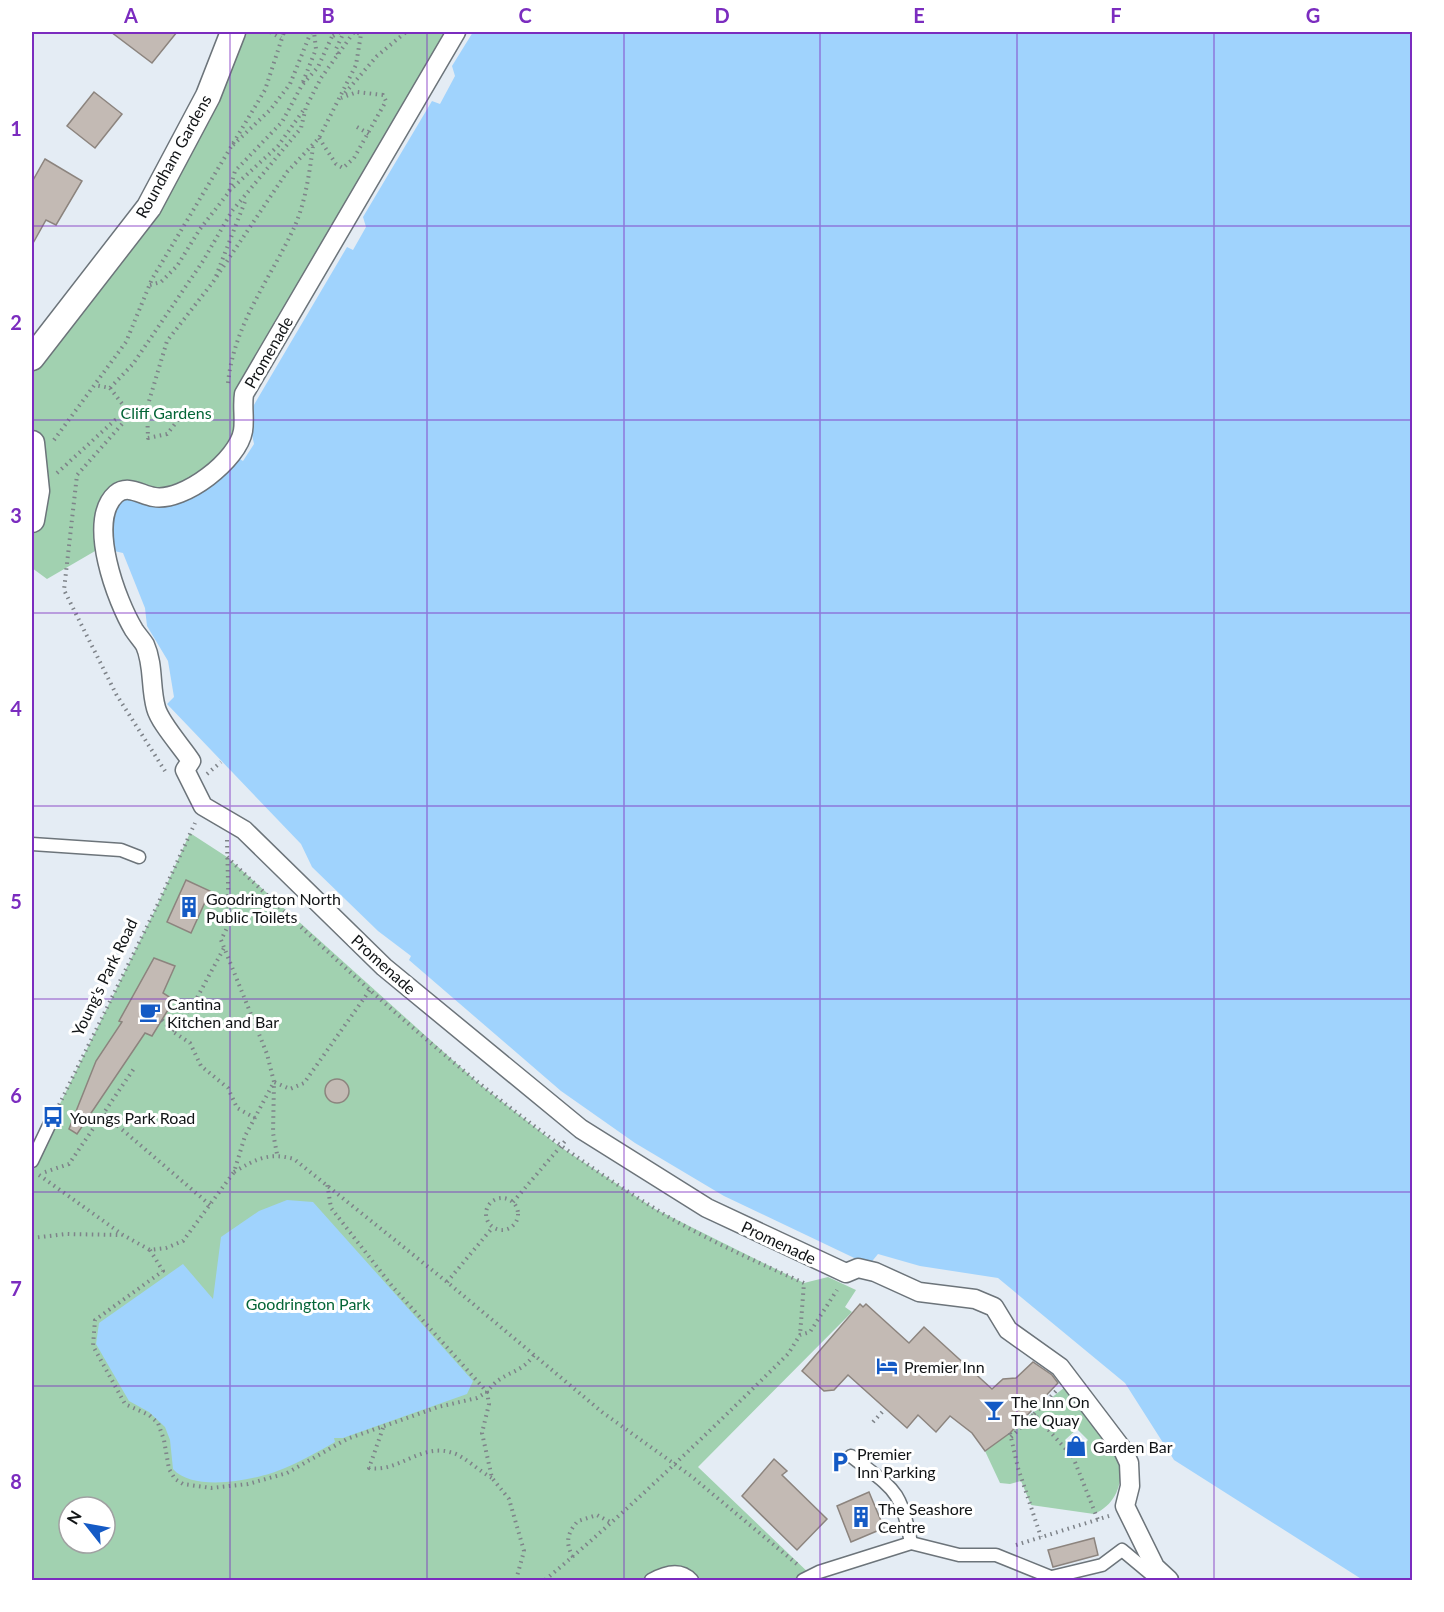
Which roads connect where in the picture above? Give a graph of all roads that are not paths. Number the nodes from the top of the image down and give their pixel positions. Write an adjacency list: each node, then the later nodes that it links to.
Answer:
1 (233, 32): 3 (street, Roundham Gardens)
2 (456, 32): 17 (street, Promenade)
3 (32, 357)
4 (33, 445): 5 (street)
5 (32, 520)
6 (32, 844): 7 (lane)
7 (139, 857)
8 (53, 1117): 9 (lane)
9 (36, 1166)
10 (851, 1456): 11 (lane)
11 (911, 1543): 12 (lane); 13 (lane)
12 (808, 1579)
13 (1055, 1579): 16 (lane)
14 (651, 1581): 15 (lane)
15 (692, 1581)
16 (1158, 1581)
17 (1169, 1581)

